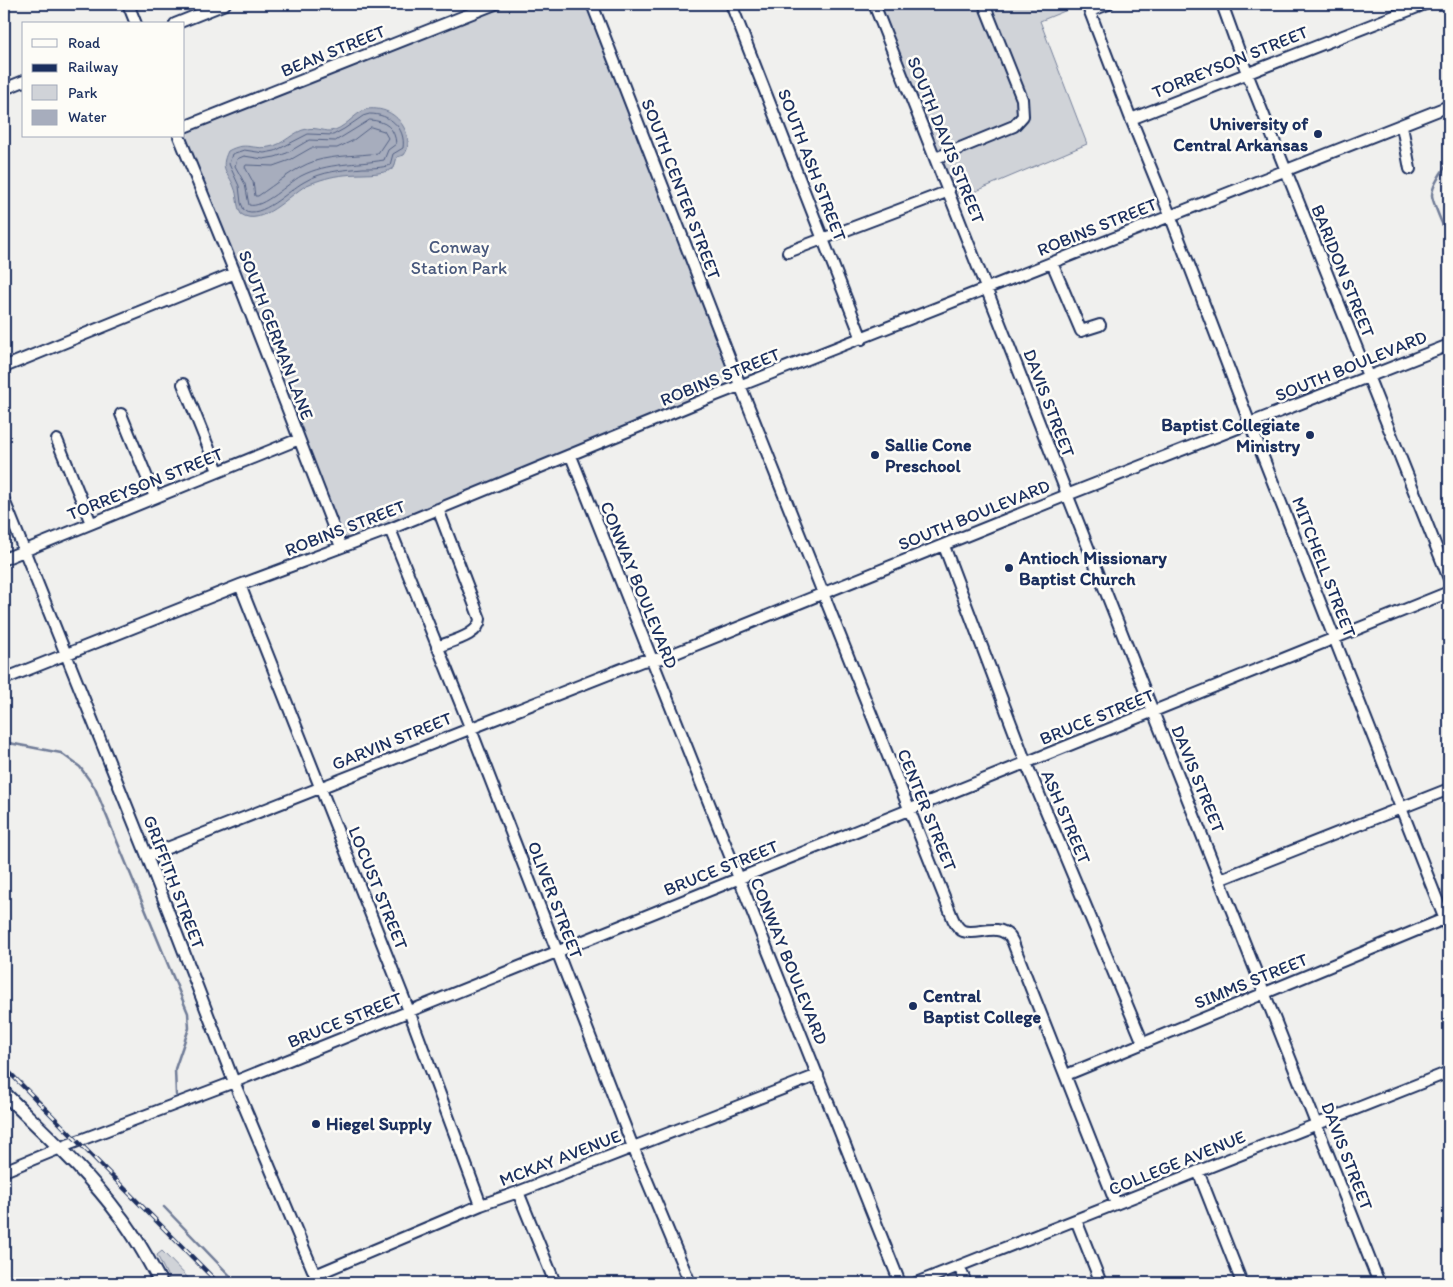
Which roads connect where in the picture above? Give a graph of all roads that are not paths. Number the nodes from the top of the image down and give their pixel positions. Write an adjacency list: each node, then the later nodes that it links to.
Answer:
1 (128, 4): 12 (street)
2 (225, 4): 13 (street)
3 (495, 4): 20 (street, BEAN STREET)
4 (592, 4): 38 (street, SOUTH CENTER STREET)
5 (731, 4): 27 (street, SOUTH ASH STREET)
6 (874, 4): 22 (street, SOUTH DAVIS STREET)
7 (984, 4): 22 (street)
8 (1108, 4): 11 (street)
9 (1222, 4): 14 (street, BARIDON STREET)
10 (1421, 4): 14 (street, TORREYSON STREET)
11 (1089, 7): 18 (street, MITCHELL STREET)
12 (135, 22)
13 (180, 22)
14 (1247, 73): 18 (street, TORREYSON STREET); 23 (street, BARIDON STREET)
15 (22, 82): 16 (street)
16 (4, 89)
17 (1449, 106): 19 (street, ROBINS STREET)
18 (1131, 119): 26 (street, MITCHELL STREET)
19 (1402, 126): 23 (street, ROBINS STREET); 24 (street)
20 (185, 127)
21 (180, 138): 30 (street, SOUTH GERMAN LANE)
22 (936, 158): 25 (street, SOUTH DAVIS STREET)
23 (1286, 169): 26 (street, ROBINS STREET); 36 (street, BARIDON STREET)
24 (1410, 169)
25 (949, 191): 27 (street); 31 (street, SOUTH DAVIS STREET)
26 (1170, 215): 29 (street, ROBINS STREET); 40 (street, MITCHELL STREET)
27 (822, 238): 28 (street); 33 (street, SOUTH ASH STREET)
28 (788, 252)
29 (1052, 263): 31 (street, ROBINS STREET); 32 (street)
30 (235, 273): 35 (street); 41 (street, SOUTH GERMAN LANE)
31 (986, 288): 33 (street, ROBINS STREET); 45 (street, DAVIS STREET)
32 (1100, 325)
33 (862, 339): 38 (street, ROBINS STREET)
34 (1449, 345): 36 (street, SOUTH BOULEVARD)
35 (4, 367)
36 (1368, 377): 40 (street, SOUTH BOULEVARD); 55 (street, BARIDON STREET)
37 (183, 384): 44 (street)
38 (740, 385): 43 (street, ROBINS STREET); 58 (street, CENTER STREET)
39 (121, 414): 46 (street)
40 (1250, 424): 45 (street, SOUTH BOULEVARD); 59 (street, MITCHELL STREET)
41 (298, 438): 44 (street, TORREYSON STREET); 51 (street, SOUTH GERMAN LANE)
42 (57, 440): 49 (street)
43 (570, 456): 48 (street, ROBINS STREET); 62 (street, CONWAY BOULEVARD)
44 (218, 471): 46 (street, TORREYSON STREET)
45 (1067, 495): 52 (street, SOUTH BOULEVARD); 64 (street, DAVIS STREET)
46 (155, 497): 49 (street, TORREYSON STREET)
47 (4, 500): 53 (street, GRIFFITH STREET)
48 (438, 509): 50 (street, ROBINS STREET); 60 (street)
49 (91, 523): 53 (street, TORREYSON STREET)
50 (390, 529): 51 (street, ROBINS STREET); 60 (street, OLIVER STREET)
51 (341, 546): 56 (street, ROBINS STREET)
52 (944, 546): 58 (street, SOUTH BOULEVARD); 66 (street, ASH STREET)
53 (24, 550): 54 (street, TORREYSON STREET); 61 (street, GRIFFITH STREET)
54 (4, 559)
55 (1449, 579)
56 (240, 585): 61 (street, ROBINS STREET); 67 (street, LOCUST STREET)
57 (1449, 592): 59 (street, BRUCE STREET)
58 (824, 593): 62 (street, SOUTH BOULEVARD); 70 (street, CENTER STREET)
59 (1334, 639): 64 (street, BRUCE STREET); 69 (street, MITCHELL STREET)
60 (437, 646): 65 (street, OLIVER STREET)
61 (65, 654): 63 (street, ROBINS STREET); 71 (street, GRIFFITH STREET)
62 (651, 659): 65 (street, GARVIN STREET); 72 (street, CONWAY BOULEVARD)
63 (4, 678)
64 (1154, 712): 66 (street, BRUCE STREET); 73 (street, DAVIS STREET)
65 (470, 727): 67 (street, GARVIN STREET); 76 (street, OLIVER STREET)
66 (1026, 763): 70 (street, BRUCE STREET); 79 (street, ASH STREET)
67 (320, 787): 71 (street, GARVIN STREET); 78 (street, LOCUST STREET)
68 (1449, 789): 69 (street)
69 (1401, 808): 73 (street); 74 (street, MITCHELL STREET)
70 (909, 810): 72 (street, BRUCE STREET); 82 (street, CENTER STREET)
71 (147, 856): 83 (street, GRIFFITH STREET)
72 (738, 879): 76 (street, BRUCE STREET); 81 (street, CONWAY BOULEVARD)
73 (1221, 879): 77 (street, DAVIS STREET)
74 (1447, 918): 75 (street, MITCHELL STREET); 77 (street, SIMMS STREET)
75 (1449, 930)
76 (558, 951): 78 (street, BRUCE STREET); 86 (street, OLIVER STREET)
77 (1265, 993): 79 (street, SIMMS STREET); 85 (street, DAVIS STREET)
78 (409, 1011): 83 (street, BRUCE STREET); 92 (street, LOCUST STREET)
79 (1143, 1043): 82 (street, SIMMS STREET)
80 (1449, 1072): 85 (street, COLLEGE AVENUE)
81 (818, 1075): 86 (street, MCKAY AVENUE); 99 (street, CONWAY BOULEVARD)
82 (1066, 1075): 91 (street, CENTER STREET)
83 (234, 1082): 87 (street, BRUCE STREET); 95 (street, GRIFFITH STREET)
84 (4, 1093): 87 (main road)
85 (1317, 1124): 89 (street, COLLEGE AVENUE); 104 (street, DAVIS STREET)
86 (632, 1147): 90 (street, MCKAY AVENUE); 98 (street, OLIVER STREET)
87 (60, 1148): 88 (street, BRUCE STREET); 96 (main road)
88 (4, 1171)
89 (1198, 1171): 91 (street, COLLEGE AVENUE); 103 (street)
90 (518, 1192): 92 (street, MCKAY AVENUE); 97 (street)
91 (1116, 1204): 93 (street, COLLEGE AVENUE)
92 (481, 1205): 95 (street, MCKAY AVENUE)
93 (1076, 1220): 94 (street, COLLEGE AVENUE); 102 (street)
94 (959, 1266): 100 (street, COLLEGE AVENUE); 101 (street)
95 (315, 1274)
96 (161, 1283)
97 (555, 1283)
98 (690, 1283)
99 (900, 1283)
100 (916, 1283)
101 (966, 1283)
102 (1101, 1283)
103 (1242, 1283)
104 (1379, 1283)

